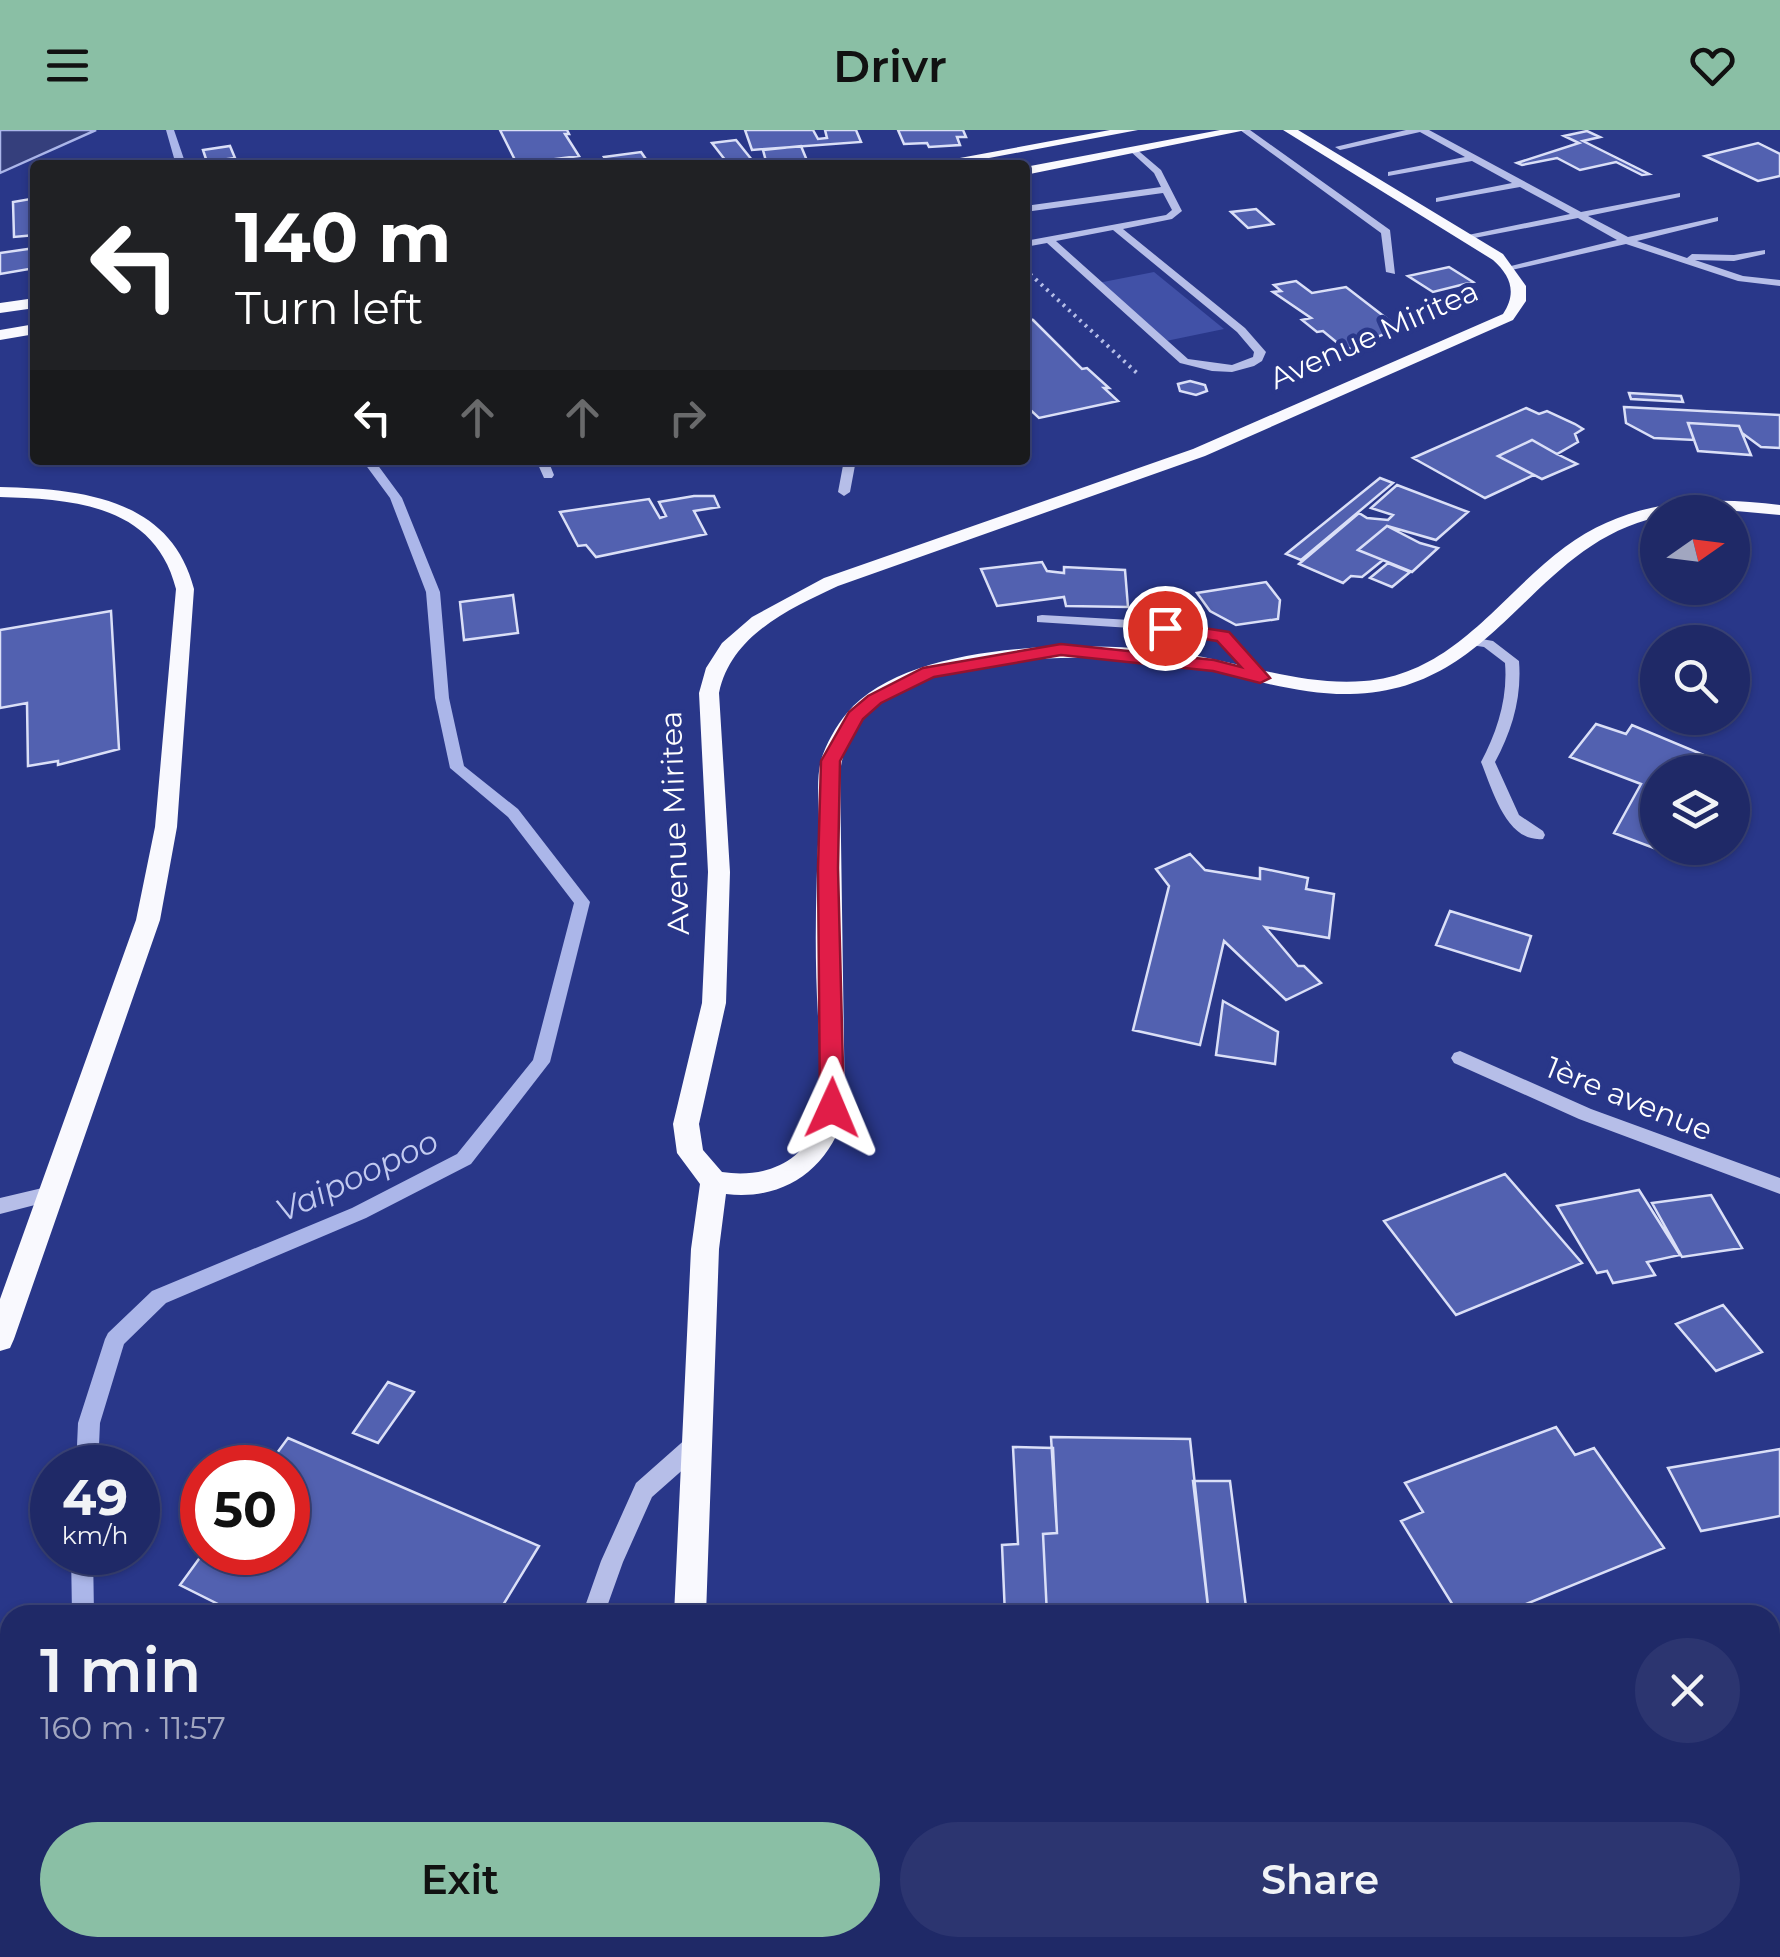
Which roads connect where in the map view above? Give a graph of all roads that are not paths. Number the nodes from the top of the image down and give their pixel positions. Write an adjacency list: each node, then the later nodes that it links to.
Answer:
1 (1132, 130): 8 (main road)
2 (1242, 130): 6 (main road); 26 (street)
3 (1288, 130): 19 (main road, Avenue Miritea)
4 (1420, 130): 5 (street); 7 (street)
5 (1340, 147)
6 (1134, 150): 9 (main road); 12 (street)
7 (1473, 158): 10 (street); 11 (street)
8 (958, 160)
9 (1030, 170)
10 (1391, 174)
11 (1520, 184): 14 (street); 16 (street)
12 (1168, 189): 15 (street); 18 (street)
13 (1677, 195): 16 (street)
14 (1440, 200)
15 (1030, 208)
16 (1577, 215): 19 (street); 21 (street)
17 (1715, 219): 21 (street)
18 (1115, 227): 20 (street); 20 (street)
19 (1468, 238): 25 (main road, Avenue Miritea)
20 (1048, 240): 22 (street)
21 (1627, 241): 24 (street); 25 (street)
22 (1030, 243)
23 (1761, 252): 24 (street)
24 (1672, 254): 27 (street)
25 (1511, 269): 49 (main road, Avenue Miritea)
26 (1390, 272)
27 (1762, 282): 28 (street); 30 (street)
28 (1780, 283)
29 (30, 291): 31 (main road)
30 (1780, 291)
31 (0, 295)
32 (30, 304): 33 (main road)
33 (0, 308)
34 (30, 322): 35 (main road)
35 (0, 326)
36 (30, 330): 37 (main road)
37 (0, 335)
38 (544, 465): 40 (street)
39 (849, 465): 42 (street)
40 (548, 475)
41 (0, 492): 51 (main road)
42 (844, 492)
43 (1780, 510): 45 (main road)
44 (1042, 618): 46 (street)
45 (1476, 642): 46 (main road); 47 (street)
46 (1260, 678): 49 (main road)
47 (1537, 834)
48 (1460, 1058): 50 (street, 1ère avenue)
49 (714, 1182): 54 (main road)
50 (1780, 1186)
51 (55, 1193): 52 (street); 53 (main road)
52 (0, 1206)
53 (0, 1339)
54 (696, 1444): 55 (street); 56 (main road)
55 (597, 1605)
56 (690, 1605)

